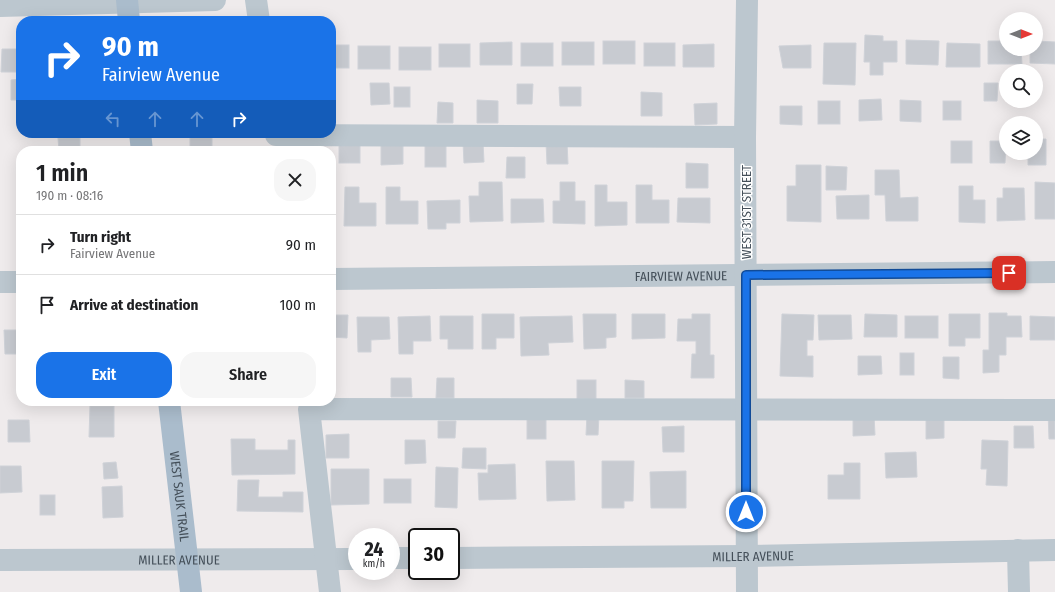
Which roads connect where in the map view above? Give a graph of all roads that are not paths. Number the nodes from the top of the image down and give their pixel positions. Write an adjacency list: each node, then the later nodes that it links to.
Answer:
1 (215, 0): 5 (street)
2 (256, 0): 6 (street)
3 (747, 0): 7 (street, WEST 31ST STREET)
4 (0, 6): 5 (street)
5 (127, 8)
6 (258, 16)
7 (745, 137): 8 (street); 10 (street, WEST 31ST STREET)
8 (276, 140)
9 (1055, 272): 10 (street, FAIRVIEW AVENUE)
10 (746, 275): 11 (street, FAIRVIEW AVENUE); 15 (street, WEST 31ST STREET)
11 (336, 279)
12 (0, 282): 13 (street)
13 (16, 282)
14 (170, 406): 24 (main road, WEST SAUK TRAIL)
15 (746, 410): 16 (street); 19 (street, WEST 31ST STREET); 21 (street)
16 (1055, 410)
17 (1018, 550): 18 (street, MILLER AVENUE); 19 (street, MILLER AVENUE); 28 (street)
18 (1055, 550)
19 (747, 556): 20 (street, MILLER AVENUE); 27 (street, WEST 31ST STREET)
20 (460, 558)
21 (326, 559): 22 (street, MILLER AVENUE); 24 (street, MILLER AVENUE); 26 (street)
22 (348, 559)
23 (0, 560): 24 (street, MILLER AVENUE)
24 (187, 560): 25 (main road, WEST SAUK TRAIL)
25 (191, 592)
26 (330, 592)
27 (747, 592)
28 (1018, 592)

